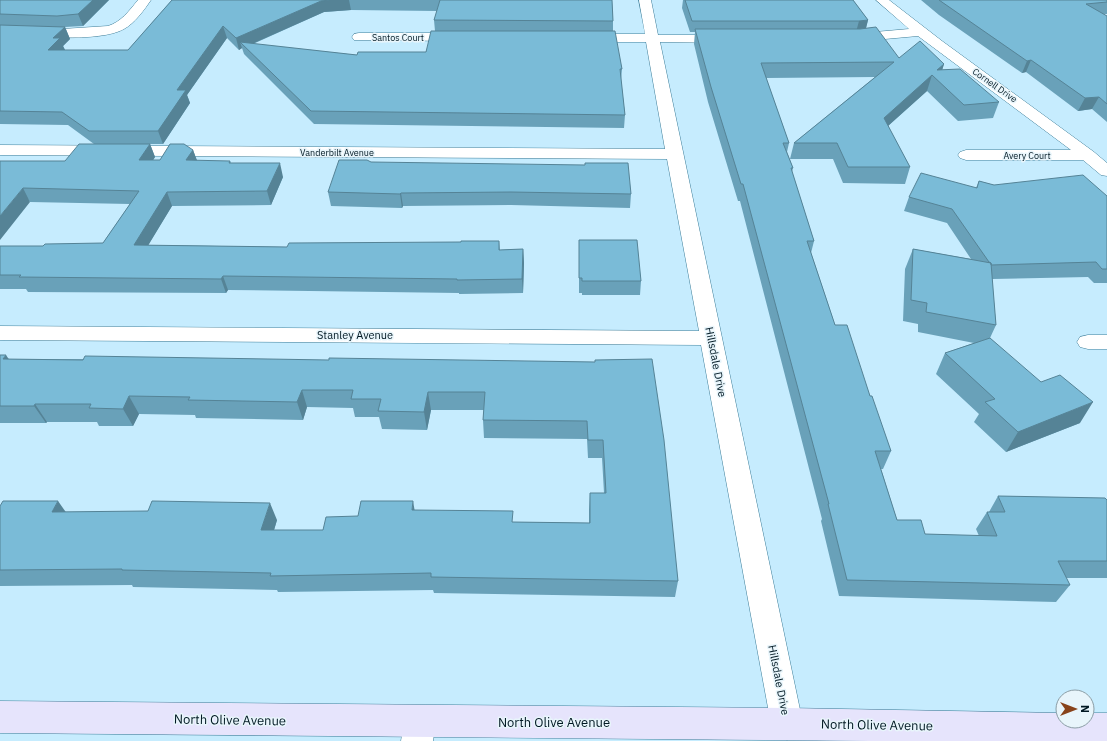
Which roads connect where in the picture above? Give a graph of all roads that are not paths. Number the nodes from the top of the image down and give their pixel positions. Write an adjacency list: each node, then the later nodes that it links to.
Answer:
1 (145, 0): 4 (street)
2 (645, 0): 9 (street, Hillsdale Drive)
3 (882, 0): 5 (street, Cornell Drive)
4 (0, 31)
5 (921, 32): 10 (street); 15 (street, Cornell Drive)
6 (359, 37): 7 (street, Santos Court)
7 (470, 37)
8 (574, 38): 9 (street)
9 (653, 38): 11 (street); 13 (street, Hillsdale Drive)
10 (841, 38)
11 (738, 39)
12 (0, 150): 13 (street, Vanderbilt Avenue)
13 (674, 154): 18 (street, Hillsdale Drive)
14 (966, 155): 15 (street, Avery Court)
15 (1088, 155): 16 (street, Cornell Drive)
16 (1107, 171)
17 (0, 333): 18 (street, Stanley Avenue)
18 (711, 338): 20 (street, Hillsdale Drive)
19 (0, 717): 22 (street, North Olive Avenue)
20 (787, 724): 21 (street, North Olive Avenue); 22 (street, North Olive Avenue)
21 (1107, 729)
22 (418, 731)

